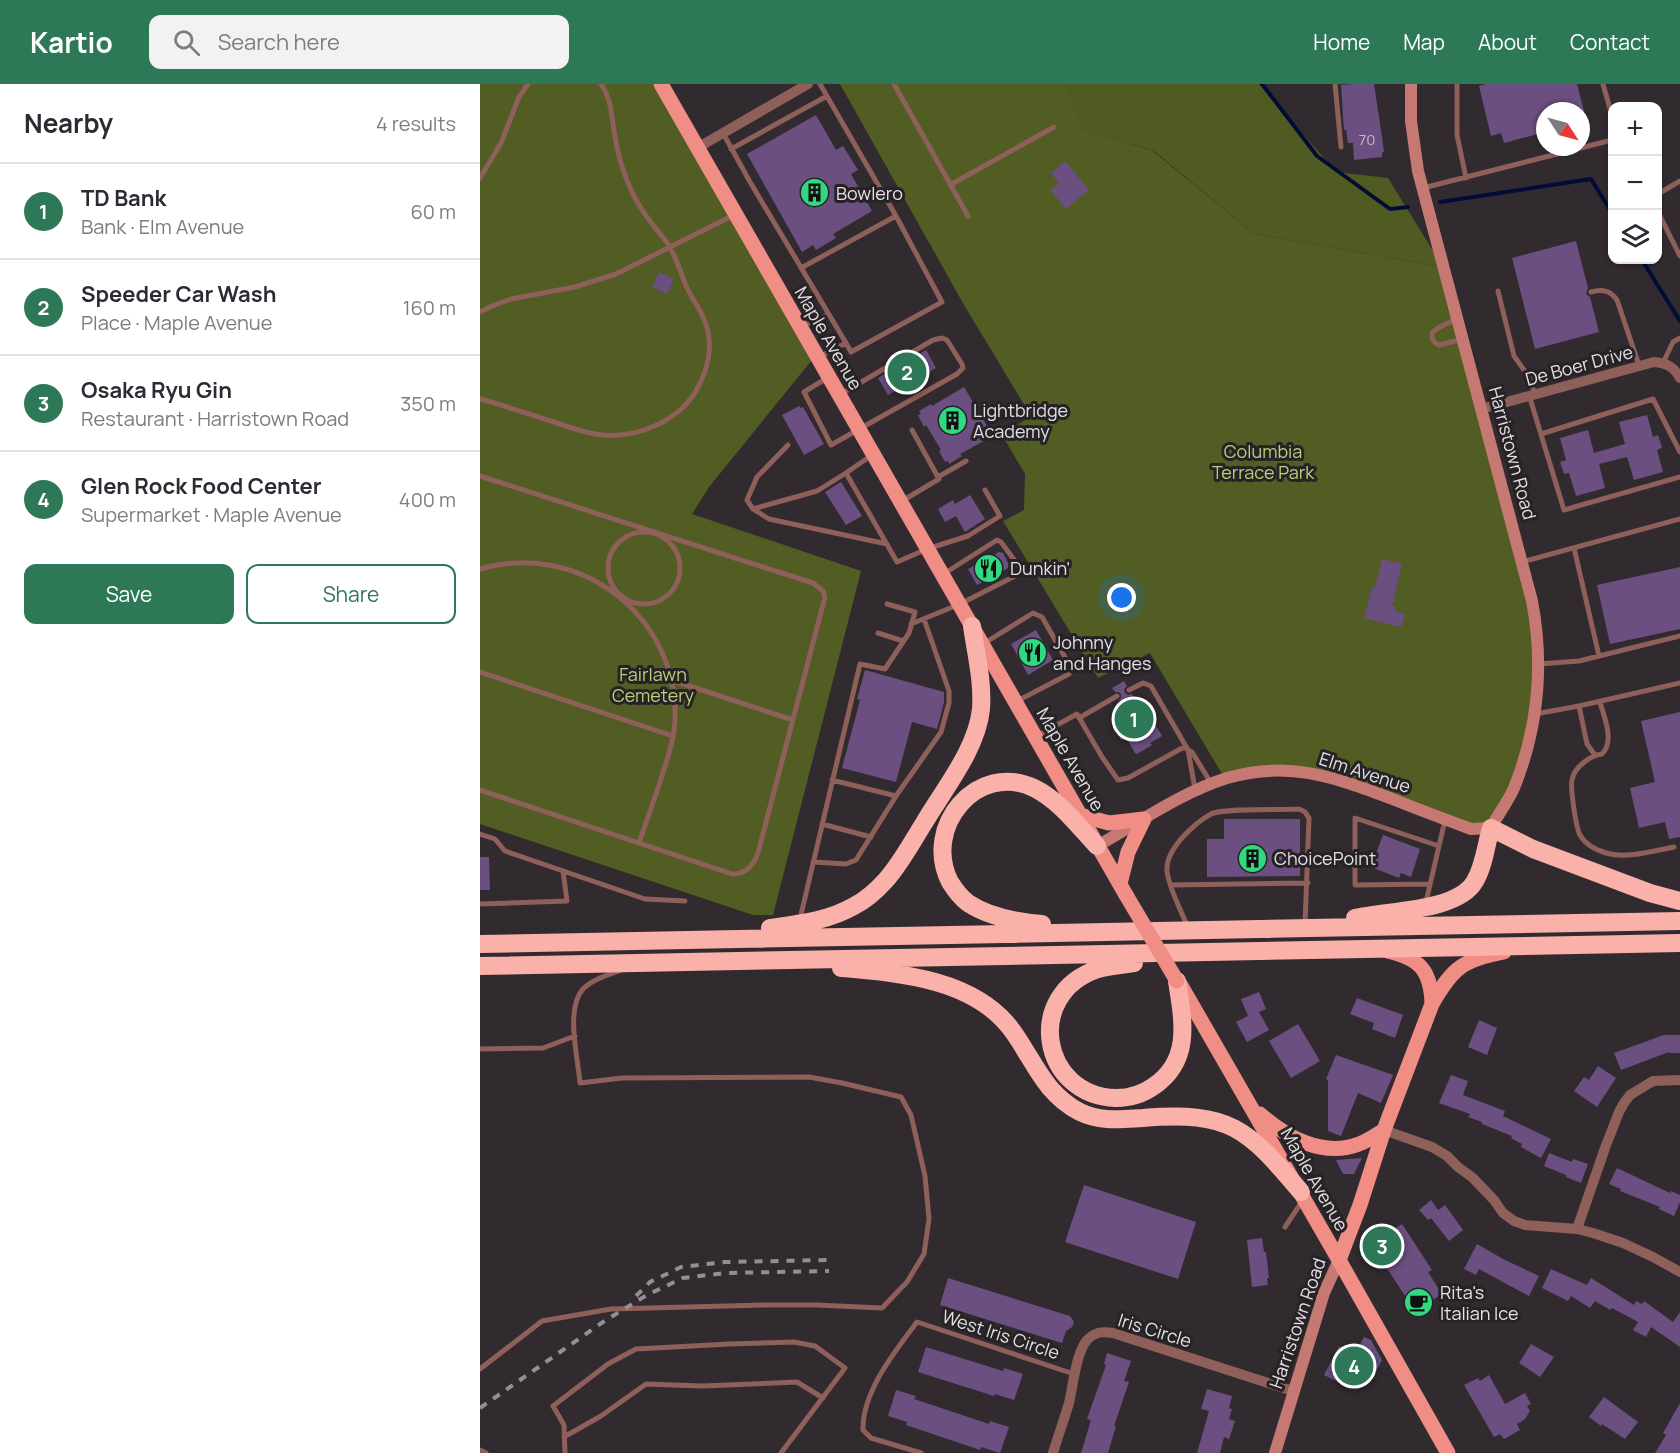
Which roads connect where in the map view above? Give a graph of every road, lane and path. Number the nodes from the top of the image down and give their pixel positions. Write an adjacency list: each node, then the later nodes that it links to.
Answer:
1 (528, 84): 19 (lane)
2 (601, 84): 29 (lane)
3 (661, 84): 17 (main road, Maple Avenue)
4 (808, 84): 14 (street)
5 (820, 84): 11 (lane)
6 (894, 84): 22 (lane)
7 (1335, 84): 16 (lane)
8 (1411, 84): 23 (street, Harristown Road)
9 (1457, 84): 20 (lane)
10 (1603, 84): 12 (lane)
11 (827, 96): 18 (lane); 26 (lane)
12 (1608, 102)
13 (1054, 127): 22 (lane)
14 (723, 133): 17 (street); 18 (lane)
15 (1608, 141): 20 (lane)
16 (1341, 147)
17 (697, 148): 25 (main road, Maple Avenue)
18 (731, 149): 31 (lane)
19 (480, 178)
20 (1466, 178): 23 (lane)
21 (1680, 181): 24 (lane)
22 (950, 185): 27 (lane)
23 (1423, 189): 36 (street, Harristown Road)
24 (1662, 192)
25 (735, 214): 29 (lane); 37 (main road, Maple Avenue)
26 (896, 216): 31 (lane); 40 (lane)
27 (968, 216)
28 (1662, 220): 30 (lane)
29 (669, 246): 34 (lane); 48 (lane)
30 (1680, 256)
31 (801, 267): 35 (lane)
32 (1498, 291): 47 (lane)
33 (1591, 292): 43 (lane)
34 (480, 312)
35 (829, 314): 37 (lane); 40 (lane)
36 (1457, 318): 39 (street, Harristown Road); 39 (lane)
37 (801, 327): 41 (main road, Maple Avenue)
38 (1680, 338): 42 (lane)
39 (1463, 339): 49 (street, Harristown Road)
40 (846, 343): 41 (lane)
41 (818, 358): 44 (main road, Maple Avenue)
42 (1663, 363): 43 (street, De Boer Drive); 45 (street)
43 (1639, 365): 47 (street, De Boer Drive)
44 (829, 377): 46 (main road, Maple Avenue); 50 (lane)
45 (1680, 378)
46 (839, 395): 50 (main road, Maple Avenue); 50 (lane)
47 (1532, 395): 49 (street, De Boer Drive); 52 (lane)
48 (480, 399)
49 (1481, 409): 69 (street, Harristown Road)
50 (858, 429): 55 (main road, Maple Avenue)
51 (912, 430): 59 (lane)
52 (1541, 434): 54 (lane); 60 (lane)
53 (788, 445): 63 (lane)
54 (1680, 452)
55 (873, 454): 57 (lane); 62 (main road, Maple Avenue)
56 (966, 462): 59 (lane)
57 (846, 473): 63 (lane); 66 (lane)
58 (480, 476): 65 (lane)
59 (938, 477): 62 (lane)
60 (1680, 477)
61 (985, 490): 68 (lane)
62 (900, 502): 68 (main road, Maple Avenue)
63 (753, 509): 66 (lane)
64 (1680, 519): 67 (lane)
65 (654, 532): 72 (lane); 72 (lane); 94 (lane)
66 (887, 544): 68 (lane)
67 (1574, 548): 69 (lane); 82 (lane)
68 (927, 549): 71 (main road, Maple Avenue)
69 (1522, 562): 83 (street, Harristown Road)
70 (480, 569): 72 (lane)
71 (943, 574): 74 (main road, Maple Avenue); 74 (lane)
72 (621, 597): 85 (lane)
73 (887, 604): 76 (lane)
74 (960, 604): 75 (lane); 77 (main road, Maple Avenue)
75 (924, 619): 76 (lane); 103 (lane)
76 (911, 624): 80 (lane)
77 (972, 627): 81 (main road, Maple Avenue); 126 (highway)
78 (878, 633): 80 (lane)
79 (1680, 636): 82 (lane)
80 (903, 641): 99 (lane)
81 (982, 644): 89 (main road, Maple Avenue); 89 (lane)
82 (1599, 656): 83 (lane)
83 (1539, 664): 92 (street, Harristown Road)
84 (480, 672): 95 (lane)
85 (671, 681): 94 (lane); 95 (lane)
86 (1680, 683): 90 (lane)
87 (1129, 690): 97 (lane)
88 (1117, 696): 93 (lane)
89 (1016, 702): 96 (main road, Maple Avenue)
90 (1600, 702): 91 (lane); 98 (lane)
91 (1579, 706): 92 (lane); 98 (lane)
92 (1535, 714): 108 (street, Harristown Road)
93 (1079, 717): 96 (lane); 97 (lane)
94 (793, 720): 111 (lane)
95 (673, 736): 111 (lane)
96 (1035, 737): 104 (main road, Maple Avenue)
97 (1188, 750): 100 (lane); 102 (lane)
98 (1594, 755): 114 (lane)
99 (832, 780): 103 (lane); 107 (lane)
100 (1212, 784): 102 (street, Elm Avenue); 106 (street, Elm Avenue)
101 (480, 790): 111 (lane)
102 (1195, 791): 105 (street, Elm Avenue)
103 (896, 796): 110 (lane)
104 (1080, 815): 105 (main road); 112 (main road, Maple Avenue)
105 (1144, 819): 112 (street, Elm Avenue); 120 (main road)
106 (1446, 819): 108 (street, Elm Avenue); 113 (lane)
107 (822, 824): 110 (lane); 115 (lane)
108 (1491, 828): 122 (highway); 124 (highway)
109 (480, 834): 116 (lane)
110 (872, 837): 115 (lane)
111 (639, 843)
112 (1098, 846): 120 (main road, Maple Avenue); 128 (highway)
113 (1439, 846): 118 (lane); 118 (lane)
114 (1674, 847)
115 (813, 862): 126 (lane)
116 (563, 871): 121 (lane); 123 (lane)
117 (1308, 883): 119 (lane); 119 (lane); 127 (lane)
118 (1430, 884): 124 (lane)
119 (1171, 885): 128 (lane)
120 (1123, 889): 138 (main road, Maple Avenue, bridge)
121 (685, 901)
122 (1680, 901)
123 (480, 904)
124 (1425, 906): 127 (highway)
125 (1680, 921): 127 (highway)
126 (799, 924): 129 (highway)
127 (1312, 927): 128 (highway)
128 (1185, 930): 129 (highway)
129 (600, 942): 131 (highway)
130 (1680, 943): 132 (highway)
131 (480, 944)
132 (1531, 946): 133 (highway); 139 (main road, Harristown Road)
133 (1374, 949): 134 (highway); 139 (main road)
134 (1223, 952): 135 (highway); 138 (highway)
135 (713, 962): 136 (highway); 145 (highway)
136 (640, 963): 137 (highway); 140 (lane)
137 (480, 966)
138 (1178, 981): 143 (main road, Maple Avenue)
139 (1432, 1004): 144 (main road, Harristown Road)
140 (574, 1036): 141 (lane); 150 (lane)
141 (480, 1049)
142 (1680, 1080): 147 (street)
143 (1250, 1104): 144 (main road); 145 (main road, Maple Avenue)
144 (1384, 1130): 147 (street); 148 (main road, Harristown Road)
145 (1302, 1196): 146 (lane); 148 (main road, Maple Avenue)
146 (1285, 1227)
147 (1576, 1229): 149 (street)
148 (1339, 1260): 152 (street, Harristown Road); 162 (main road, Maple Avenue)
149 (1680, 1272)
150 (480, 1369)
151 (1076, 1374): 152 (street, Iris Circle); 159 (lane, West Iris Circle); 160 (street, Iris Circle)
152 (1293, 1390): 161 (street, Harristown Road)
153 (823, 1398): 154 (lane); 154 (lane); 158 (lane)
154 (564, 1437): 157 (lane)
155 (480, 1450): 156 (lane)
156 (486, 1453)
157 (565, 1453)
158 (782, 1453)
159 (921, 1453)
160 (1053, 1453)
161 (1275, 1453)
162 (1448, 1453)

